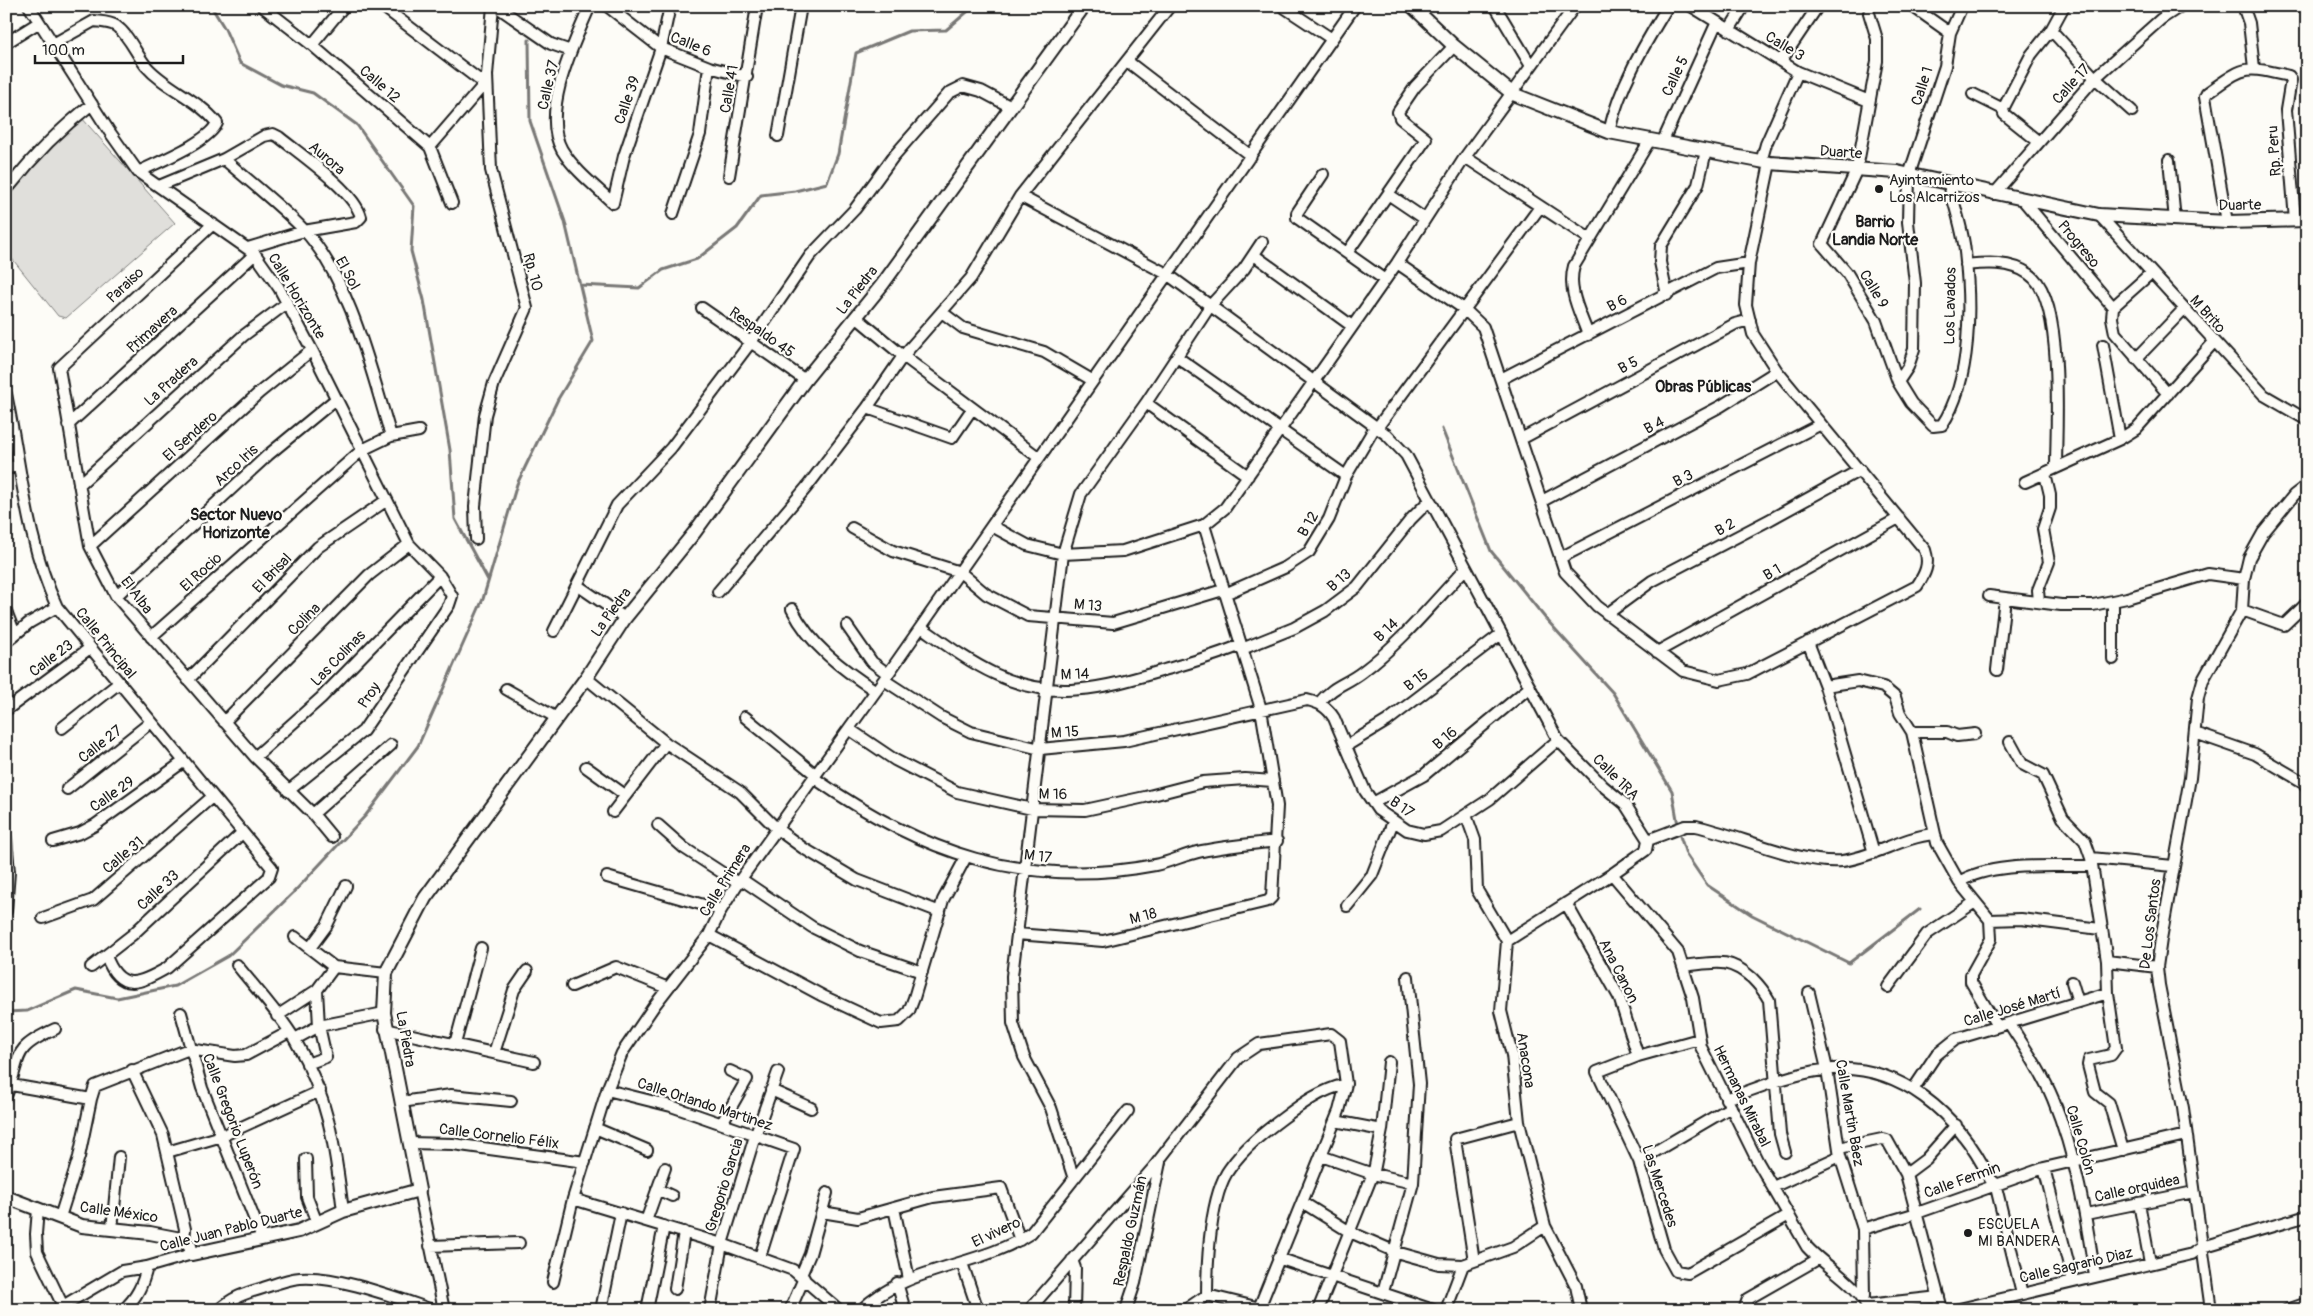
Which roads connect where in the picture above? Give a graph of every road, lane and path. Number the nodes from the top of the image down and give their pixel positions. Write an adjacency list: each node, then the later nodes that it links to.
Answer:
1 (29, 6): 30 (street, Calle Horizonte)
2 (262, 6): 37 (street, Calle 12)
3 (344, 6): 37 (street)
4 (382, 6): 49 (street)
5 (494, 6): 40 (street); 49 (street, Rp. 10)
6 (590, 6): 40 (street, Calle 37)
7 (608, 6): 39 (street, Calle 6)
8 (670, 6): 39 (street, Calle 39)
9 (757, 6): 47 (street, Calle 41)
10 (801, 6): 58 (street)
11 (1084, 6): 54 (street, La Piedra)
12 (1170, 6): 41 (street)
13 (1282, 6): 34 (street)
14 (1355, 6): 34 (street, Calle Primera)
15 (1412, 6): 38 (street, Duarte)
16 (1495, 6): 43 (street)
17 (1575, 6): 43 (street)
18 (1668, 6): 57 (street)
19 (1691, 6): 29 (street, Calle 3)
20 (1744, 6): 31 (street)
21 (1818, 6): 42 (street)
22 (1860, 6): 28 (street)
23 (1912, 6): 33 (street)
24 (1962, 6): 33 (street, Calle 1)
25 (2064, 6): 32 (street)
26 (2182, 6): 48 (street, Calle 17)
27 (2243, 6): 45 (street)
28 (1871, 10): 52 (street, Calle 9)
29 (1717, 22): 31 (street, Calle 3); 59 (street, Calle 5)
30 (38, 23): 35 (street); 36 (street, Calle Horizonte)
31 (1729, 30): 42 (street, Calle 3)
32 (2051, 30): 48 (street); 55 (street)
33 (1950, 34): 71 (street, Calle 1)
34 (1332, 39): 63 (street, Calle Primera)
35 (6, 43)
36 (53, 44): 53 (street, Calle Horizonte); 69 (street)
37 (312, 45): 61 (street, Calle 12)
38 (1454, 46): 50 (street, Duarte); 76 (street)
39 (661, 48): 44 (street, Calle 6); 81 (street, Calle 39)
40 (571, 51): 81 (street, Calle 37)
41 (1127, 61): 63 (street); 78 (street)
42 (1781, 62): 46 (street, Calle 3)
43 (1531, 66): 50 (street)
44 (709, 67): 47 (street, Calle 6); 83 (street)
45 (2254, 68): 87 (street, Rp. Peru); 88 (street)
46 (1798, 72): 52 (street, Calle 3); 67 (street)
47 (747, 77): 72 (street, Calle 41)
48 (2095, 78): 56 (street); 60 (street, Calle 17)
49 (487, 81): 61 (street); 163 (street, Rp. 10)
50 (1513, 94): 57 (street, Duarte); 64 (street)
51 (1973, 94): 55 (street)
52 (1869, 101): 68 (street, Calle 9)
53 (92, 104): 69 (street, Calle Horizonte); 74 (street)
54 (1010, 108): 110 (street, La Piedra); 114 (street)
55 (2003, 109): 60 (street)
56 (2132, 111)
57 (1609, 132): 59 (street, Duarte)
58 (778, 136)
59 (1656, 142): 62 (street, Duarte); 91 (street, Calle 5)
60 (2039, 142): 77 (street, Calle 17)
61 (430, 147): 80 (street, Calle 12)
62 (1706, 151): 67 (street, Duarte); 102 (street)
63 (1251, 156): 100 (street, Calle Primera)
64 (1465, 157): 82 (street); 85 (street)
65 (224, 159): 75 (street); 90 (street, El Sol); 90 (street, Aurora)
66 (2169, 160): 86 (street)
67 (1766, 162): 68 (street, Duarte); 97 (street)
68 (1857, 169): 71 (street, Duarte); 127 (street, Calle 9)
69 (138, 172): 75 (street, Calle Horizonte)
70 (1323, 174): 94 (street)
71 (1910, 175): 73 (street, Duarte); 127 (street, Calle 1)
72 (729, 176)
73 (1949, 184): 77 (street, Duarte); 98 (street, Los Lavados)
74 (10, 186)
75 (159, 186): 89 (street, Calle Horizonte)
76 (1388, 194): 85 (street); 94 (street)
77 (1994, 194): 79 (street, Duarte)
78 (1020, 196): 100 (street, Calle 1RA); 109 (street)
79 (2023, 200): 84 (street, Duarte); 105 (street, Progreso)
80 (452, 203)
81 (612, 203)
82 (1540, 207): 91 (street); 107 (street, B 12)
83 (673, 214)
84 (2099, 215): 86 (street, Duarte); 99 (street, M Brito)
85 (1425, 219): 96 (street)
86 (2175, 220): 88 (street, Duarte)
87 (2301, 220): 88 (street, Duarte)
88 (2227, 222)
89 (213, 224): 93 (street, Calle Horizonte); 121 (street, Paraiso)
90 (304, 231): 93 (street); 141 (street, El Sol)
91 (1590, 239): 113 (street, Calle 5)
92 (1262, 242): 95 (street)
93 (251, 251): 103 (street, Calle Horizonte); 136 (street, Primavera)
94 (1347, 253): 101 (street)
95 (1254, 255): 104 (street); 112 (street)
96 (1397, 262): 101 (street); 107 (street)
97 (1749, 263): 102 (street, B 6); 111 (street)
98 (1966, 265): 137 (street, Los Lavados); 147 (street)
99 (2151, 273): 105 (street); 108 (street, M Brito)
100 (1167, 274): 104 (street, Calle 1RA); 125 (street, Calle Primera)
101 (1385, 280): 112 (street)
102 (1667, 295): 113 (street, B 6)
103 (287, 303): 117 (street, Calle Horizonte); 154 (street, La Pradera)
104 (1210, 306): 119 (street); 126 (street, Calle 1RA)
105 (2113, 306): 120 (street)
106 (702, 308): 114 (street, Respaldo 45)
107 (1464, 308): 123 (street); 138 (street, B 12)
108 (2184, 309): 115 (street, M Brito); 120 (street)
109 (943, 313): 118 (street); 125 (street)
110 (856, 317): 118 (street); 124 (street, La Piedra)
111 (1750, 320): 122 (street); 142 (street, B 5)
112 (1352, 326): 126 (street)
113 (1588, 335): 123 (street, B 6)
114 (750, 342): 124 (street, Respaldo 45); 172 (street)
115 (2214, 342): 129 (street); 134 (street, M Brito)
116 (2103, 345): 143 (street)
117 (312, 350): 130 (street, Calle Horizonte); 165 (street, El Sendero)
118 (902, 356): 132 (street); 133 (street)
119 (1177, 356): 131 (street); 139 (street)
120 (2136, 359): 129 (street)
121 (59, 368): 136 (street, El Alba)
122 (1777, 371): 135 (street); 158 (street, B 4)
123 (1501, 379): 142 (street)
124 (805, 380): 187 (street, La Piedra)
125 (1092, 380): 145 (street, Calle Primera)
126 (1313, 382): 138 (street, Calle 1RA); 139 (street)
127 (1898, 382): 137 (street, Calle 9)
128 (6, 394): 146 (street, Calle Principal)
129 (2168, 394): 143 (street)
130 (336, 400): 144 (street, Calle Horizonte); 175 (street, Arco Iris)
131 (1146, 403): 151 (street); 166 (street)
132 (867, 408): 133 (street); 173 (street)
133 (972, 410): 145 (street)
134 (2307, 420)
135 (1820, 424): 149 (street); 167 (street, B 3)
136 (68, 425): 154 (street, El Alba)
137 (1942, 425)
138 (1376, 427): 152 (street, B 12); 157 (street, Calle 1RA)
139 (1280, 429): 151 (street); 152 (street)
140 (419, 431): 141 (street, El Rocio)
141 (391, 436): 144 (street, El Rocio)
142 (1521, 439): 158 (street)
143 (2120, 439): 147 (street)
144 (362, 450): 156 (street, Calle Horizonte); 194 (street, El Rocio)
145 (1038, 458): 161 (street, Calle Primera)
146 (18, 465): 148 (street); 182 (street, Calle Principal)
147 (2056, 468): 150 (street)
148 (6, 469)
149 (1860, 470): 159 (street); 186 (street, B 2)
150 (2045, 474): 153 (street); 180 (street)
151 (1248, 476): 160 (street)
152 (1346, 476): 174 (street, B 12)
153 (2024, 482)
154 (79, 485): 165 (street, El Alba)
155 (2307, 485): 171 (street)
156 (387, 500): 164 (street, Calle Horizonte); 204 (street, El Brisal)
157 (1430, 500): 168 (street, Calle 1RA); 197 (street, B 13)
158 (1542, 501): 167 (street)
159 (1899, 518): 196 (street); 199 (street, B 1)
160 (1204, 525): 166 (street); 174 (street)
161 (992, 526): 166 (street); 169 (street, Calle Primera)
162 (852, 528): 169 (street)
163 (476, 539)
164 (409, 544): 170 (street, Calle Horizonte); 217 (street, Colina)
165 (90, 546): 175 (street, El Alba)
166 (1063, 554): 188 (street)
167 (1560, 558): 186 (street)
168 (1466, 568): 193 (street, Calle 1RA); 211 (street, B 14)
169 (960, 572): 188 (street, M 13); 190 (street, Calle Primera)
170 (440, 576): 176 (street, Calle Horizonte); 229 (street, Las Colinas)
171 (2244, 579): 179 (street); 184 (street)
172 (577, 585): 187 (street); 191 (street)
173 (718, 592)
174 (1224, 592): 188 (street, M 13); 197 (street)
175 (116, 596): 194 (street, El Alba)
176 (452, 596): 236 (street, Proy)
177 (1989, 596): 178 (street)
178 (2005, 598): 180 (street); 201 (street)
179 (2114, 600): 180 (street); 200 (street)
180 (2038, 602)
181 (2307, 603): 184 (street)
182 (57, 607): 192 (street); 198 (street, Calle Principal)
183 (792, 609): 210 (street)
184 (2242, 610): 221 (street, De Los Santos)
185 (6, 611): 192 (street)
186 (1607, 614): 199 (street)
187 (625, 618): 203 (street, La Piedra)
188 (1055, 618): 209 (street)
189 (847, 626): 202 (street, M 15)
190 (921, 627): 202 (street, Calle Primera); 209 (street, M 14)
191 (554, 631)
192 (15, 634): 195 (street)
193 (1501, 634): 207 (street, Calle 1RA); 227 (street, B 15)
194 (151, 637): 204 (street, El Alba)
195 (6, 642)
196 (1808, 642): 199 (street); 206 (street)
197 (1241, 647): 209 (street, M 14); 212 (street)
198 (90, 648): 205 (street, Calle Principal); 213 (street, Calle 23)
199 (1657, 652)
200 (2113, 659)
201 (1997, 670)
202 (886, 677): 210 (street, Calle Primera); 228 (street, M 15)
203 (586, 678): 214 (street, La Piedra); 225 (street)
204 (188, 680): 217 (street, El Alba)
205 (119, 683): 216 (street, Calle Principal); 218 (street)
206 (1825, 686): 220 (street); 254 (street)
207 (1530, 687): 223 (street, Calle 1RA); 239 (street, B 16)
208 (506, 689): 214 (street)
209 (1047, 690): 228 (street)
210 (876, 691): 219 (street, Calle Primera)
211 (1318, 703): 212 (street); 227 (street, B 17)
212 (1260, 709): 228 (street, M 15); 233 (street)
213 (6, 710)
214 (555, 717): 288 (street, La Piedra)
215 (745, 717): 232 (street, M 17)
216 (152, 722): 230 (street, Calle Principal); 235 (street, Calle 27)
217 (224, 722): 229 (street, El Alba)
218 (62, 728)
219 (849, 729): 232 (street, Calle Primera); 240 (street, M 16)
220 (1912, 732): 222 (street); 248 (street)
221 (2195, 732): 234 (street); 257 (street, De Los Santos)
222 (1975, 734)
223 (1558, 740): 243 (street, B 17); 251 (street, Calle 1RA)
224 (2010, 742): 256 (street)
225 (666, 743): 237 (street); 246 (street)
226 (391, 745): 242 (street)
227 (1346, 746): 239 (street, B 17)
228 (1040, 749): 240 (street)
229 (255, 756): 236 (street, El Alba)
230 (183, 762): 238 (street, Calle Principal); 252 (street, Calle 29)
231 (586, 766): 237 (street)
232 (815, 776): 246 (street, Calle Primera); 255 (street, M 17)
233 (1273, 781): 240 (street, M 16); 253 (street)
234 (2305, 784)
235 (67, 789)
236 (288, 791): 242 (street, El Alba)
237 (625, 795): 241 (street)
238 (212, 797): 247 (street, Calle Principal); 270 (street, Calle 31)
239 (1373, 803): 244 (street, B 17)
240 (1032, 809): 258 (street)
241 (613, 812)
242 (313, 814): 249 (street, El Alba)
243 (1466, 815): 244 (street, B 17); 276 (street)
244 (1394, 822): 266 (street)
245 (658, 825): 261 (street)
246 (777, 829): 261 (street, Calle Primera); 269 (street)
247 (242, 833): 279 (street, Calle 33); 279 (street, Calle Principal)
248 (1934, 834): 254 (street); 262 (street)
249 (332, 837)
250 (6, 838): 267 (street)
251 (1648, 840): 254 (street); 259 (street)
252 (53, 841)
253 (1277, 841): 258 (street, M 17); 273 (street, M 18)
254 (1874, 853)
255 (966, 857): 258 (street, M 17); 269 (street)
256 (2092, 862): 257 (street); 262 (street); 272 (street)
257 (2173, 866): 285 (street, De Los Santos)
258 (1025, 870): 273 (street)
259 (1612, 874): 265 (street); 282 (street, Hermanas Mirabal)
260 (607, 877): 268 (street)
261 (740, 881): 268 (street, Calle Primera); 287 (street)
262 (1959, 882): 264 (street)
263 (346, 886): 277 (street)
264 (1974, 902): 271 (street); 292 (street)
265 (1566, 904): 276 (street); 311 (street, Ana Canon)
266 (1347, 906)
267 (6, 910)
268 (721, 910): 275 (street, Calle Primera)
269 (940, 912): 287 (street)
270 (43, 918)
271 (1990, 920): 272 (street); 303 (street)
272 (2100, 929): 280 (street)
273 (1017, 934): 359 (street)
274 (295, 936): 277 (street)
275 (709, 936): 287 (street); 293 (street, Calle Primera)
276 (1507, 941): 334 (street, Anacona)
277 (310, 948): 284 (street)
278 (481, 948): 308 (street)
279 (106, 956): 283 (street, Calle 33)
280 (2107, 961): 285 (street); 295 (street)
281 (237, 965): 300 (street)
282 (1684, 966): 307 (street, Hermanas Mirabal); 319 (street)
283 (92, 967)
284 (334, 967): 288 (street); 294 (street)
285 (2157, 967): 339 (street, De Los Santos)
286 (528, 971): 310 (street)
287 (922, 972)
288 (386, 973): 299 (street, La Piedra)
289 (1408, 977): 360 (street)
290 (2072, 982): 297 (street)
291 (572, 986): 293 (street)
292 (1888, 987)
293 (668, 988): 323 (street, Calle Primera)
294 (317, 990): 300 (street); 302 (street)
295 (2108, 993): 297 (street, Calle José Martí); 344 (street)
296 (1809, 994): 315 (street, Calle Martin Báez)
297 (2078, 1002): 301 (street, Calle José Martí)
298 (180, 1013): 309 (street, Calle Gregorio Luperón)
299 (384, 1013): 302 (street); 304 (street, La Piedra)
300 (277, 1016): 306 (street)
301 (2009, 1023): 303 (street, Calle José Martí); 352 (street, Calle Colón)
302 (319, 1026): 306 (street); 314 (street)
303 (1997, 1026): 322 (street, Calle José Martí)
304 (385, 1029): 308 (street); 329 (street, La Piedra)
305 (55, 1030): 321 (street)
306 (292, 1035): 309 (street); 314 (street)
307 (1700, 1039): 311 (street); 330 (street, Hermanas Mirabal)
308 (455, 1044): 310 (street)
309 (190, 1049): 316 (street); 340 (street, Calle Gregorio Luperón)
310 (494, 1053): 312 (street)
311 (1638, 1056): 353 (street, Las Mercedes)
312 (534, 1062)
313 (1389, 1062): 338 (street)
314 (307, 1064): 325 (street)
315 (1827, 1069): 319 (street); 322 (street); 347 (street, Calle Martin Báez)
316 (132, 1070): 327 (street); 345 (street)
317 (730, 1071): 335 (street)
318 (778, 1072): 324 (street, Gregorio Garcia)
319 (1777, 1082): 330 (street); 346 (street)
320 (1346, 1084): 333 (street); 351 (street); 418 (street)
321 (8, 1085): 326 (street); 327 (street)
322 (1914, 1088): 336 (street)
323 (607, 1090): 335 (street, Calle Orlando Martinez); 337 (street, Calle Primera)
324 (771, 1090): 331 (street); 341 (street, Gregorio Garcia)
325 (320, 1091): 340 (street); 374 (street)
326 (6, 1096)
327 (91, 1100): 381 (street)
328 (511, 1101): 329 (street)
329 (401, 1102): 342 (street, La Piedra)
330 (1728, 1103): 353 (street); 362 (street, Hermanas Mirabal)
331 (811, 1108)
332 (1128, 1111): 359 (street, El vivero)
333 (1335, 1121): 338 (street); 348 (street)
334 (1519, 1122): 385 (street, Anacona); 403 (street)
335 (722, 1123): 341 (street, Calle Orlando Martinez)
336 (1956, 1126): 358 (street); 361 (street)
337 (595, 1128): 343 (street); 354 (street, Calle Primera)
338 (1382, 1130): 357 (street)
339 (2186, 1135): 344 (street, Calle Fermin); 365 (street, De Los Santos)
340 (222, 1136): 345 (street); 390 (street, Calle Gregorio Luperón)
341 (755, 1136): 394 (street, Gregorio Garcia); 399 (street, Calle Orlando Martinez)
342 (409, 1142): 354 (street, Calle Cornelio Félix); 364 (street, La Piedra)
343 (647, 1150)
344 (2123, 1150): 352 (street, Calle Fermin)
345 (167, 1152): 392 (street)
346 (1785, 1152)
347 (1839, 1152): 358 (street); 362 (street); 387 (street, Calle Martin Báez)
348 (1321, 1156): 357 (street); 370 (street)
349 (119, 1157): 386 (street)
350 (306, 1159): 383 (street)
351 (1161, 1159): 402 (street); 439 (street, Respaldo Guzmán)
352 (2072, 1160): 356 (street, Calle Fermin); 378 (street, Calle Colón)
353 (1639, 1161): 379 (street, Las Mercedes)
354 (585, 1162): 369 (street, Calle Primera)
355 (665, 1168): 363 (street)
356 (2044, 1168): 361 (street, Calle Fermin); 412 (street)
357 (1373, 1174): 360 (street); 389 (street)
358 (1906, 1174): 377 (street)
359 (1074, 1179): 391 (street, El vivero)
360 (1414, 1183): 397 (street)
361 (1995, 1183): 377 (street, Calle Fermin); 417 (street)
362 (1772, 1187): 379 (street, Hermanas Mirabal)
363 (656, 1189): 367 (street); 382 (street)
364 (419, 1190): 374 (street, Calle Juan Pablo Duarte); 395 (street, La Piedra)
365 (2194, 1192): 371 (street, Calle orquidea); 396 (street, De Los Santos)
366 (827, 1193): 375 (street)
367 (672, 1196)
368 (6, 1197): 373 (street, Calle México)
369 (573, 1199): 376 (street); 413 (street, Calle Primera)
370 (1302, 1202): 389 (street); 400 (street)
371 (2139, 1203): 378 (street, Calle orquidea); 404 (street)
372 (894, 1208): 375 (street); 391 (street); 411 (street)
373 (38, 1209): 381 (street, Calle México); 423 (street)
374 (343, 1211): 383 (street, Calle Juan Pablo Duarte)
375 (822, 1212): 408 (street)
376 (621, 1213): 382 (street); 429 (street)
377 (1916, 1213): 387 (street, Calle Fermin); 419 (street)
378 (2086, 1214): 409 (street, Calle Colón)
379 (1789, 1215): 401 (street, Hermanas Mirabal)
380 (2307, 1216): 396 (street, Calle Sagrario Diaz)
381 (60, 1218): 386 (street, Calle México)
382 (646, 1221): 384 (street)
383 (318, 1223): 390 (street, Calle Juan Pablo Duarte)
384 (664, 1226): 388 (street); 430 (street)
385 (1544, 1226): 403 (street); 444 (street, Anacona)
386 (112, 1229): 392 (street, Calle México)
387 (1863, 1229): 421 (street, Calle Martin Báez)
388 (684, 1232): 394 (street); 415 (street)
389 (1350, 1232): 397 (street); 410 (street)
390 (262, 1238): 398 (street, Calle Juan Pablo Duarte)
391 (1020, 1240): 405 (street, El vivero)
392 (184, 1241): 398 (street)
393 (519, 1242): 395 (street)
394 (722, 1244): 399 (street); 431 (street, Gregorio Garcia)
395 (430, 1246): 428 (street, La Piedra)
396 (2202, 1247): 404 (street, Calle Sagrario Diaz); 448 (street, De Los Santos)
397 (1396, 1252): 406 (street); 416 (street)
398 (192, 1254): 407 (street, Calle Juan Pablo Duarte)
399 (760, 1257): 408 (street)
400 (1278, 1258): 410 (street); 424 (street)
401 (1818, 1259): 421 (street, Hermanas Mirabal); 445 (street)
402 (1072, 1260): 437 (street); 438 (street)
403 (1474, 1261): 406 (street)
404 (2150, 1263): 409 (street, Calle Sagrario Diaz)
405 (962, 1264): 411 (street, El vivero); 436 (street)
406 (1463, 1265): 443 (street)
407 (147, 1267): 423 (street, Calle Juan Pablo Duarte); 425 (street)
408 (802, 1276): 432 (street); 433 (street)
409 (2095, 1276): 412 (street, Calle Sagrario Diaz)
410 (1332, 1277): 416 (street); 441 (street)
411 (909, 1279): 414 (street, El vivero)
412 (2073, 1281): 417 (street, Calle Sagrario Diaz)
413 (553, 1282)
414 (897, 1283): 434 (street, El vivero); 435 (street)
415 (675, 1289)
416 (1383, 1292): 442 (street)
417 (2022, 1294): 447 (street, Calle Sagrario Diaz)
418 (1207, 1295): 422 (street); 440 (street)
419 (1938, 1296): 421 (street); 446 (street)
420 (2307, 1303): 449 (street)
421 (1867, 1304)
422 (1235, 1306): 424 (street)
423 (59, 1308)
424 (1262, 1309)
425 (123, 1310)
426 (219, 1310): 427 (street)
427 (433, 1310)
428 (444, 1310)
429 (601, 1310)
430 (647, 1310)
431 (710, 1310)
432 (790, 1310)
433 (839, 1310)
434 (861, 1310)
435 (905, 1310)
436 (978, 1310)
437 (1029, 1310)
438 (1074, 1310)
439 (1126, 1310)
440 (1185, 1310)
441 (1318, 1310)
442 (1433, 1310)
443 (1446, 1310)
444 (1581, 1310)
445 (1744, 1310)
446 (1942, 1310)
447 (1955, 1310)
448 (2211, 1310)
449 (2287, 1310)

